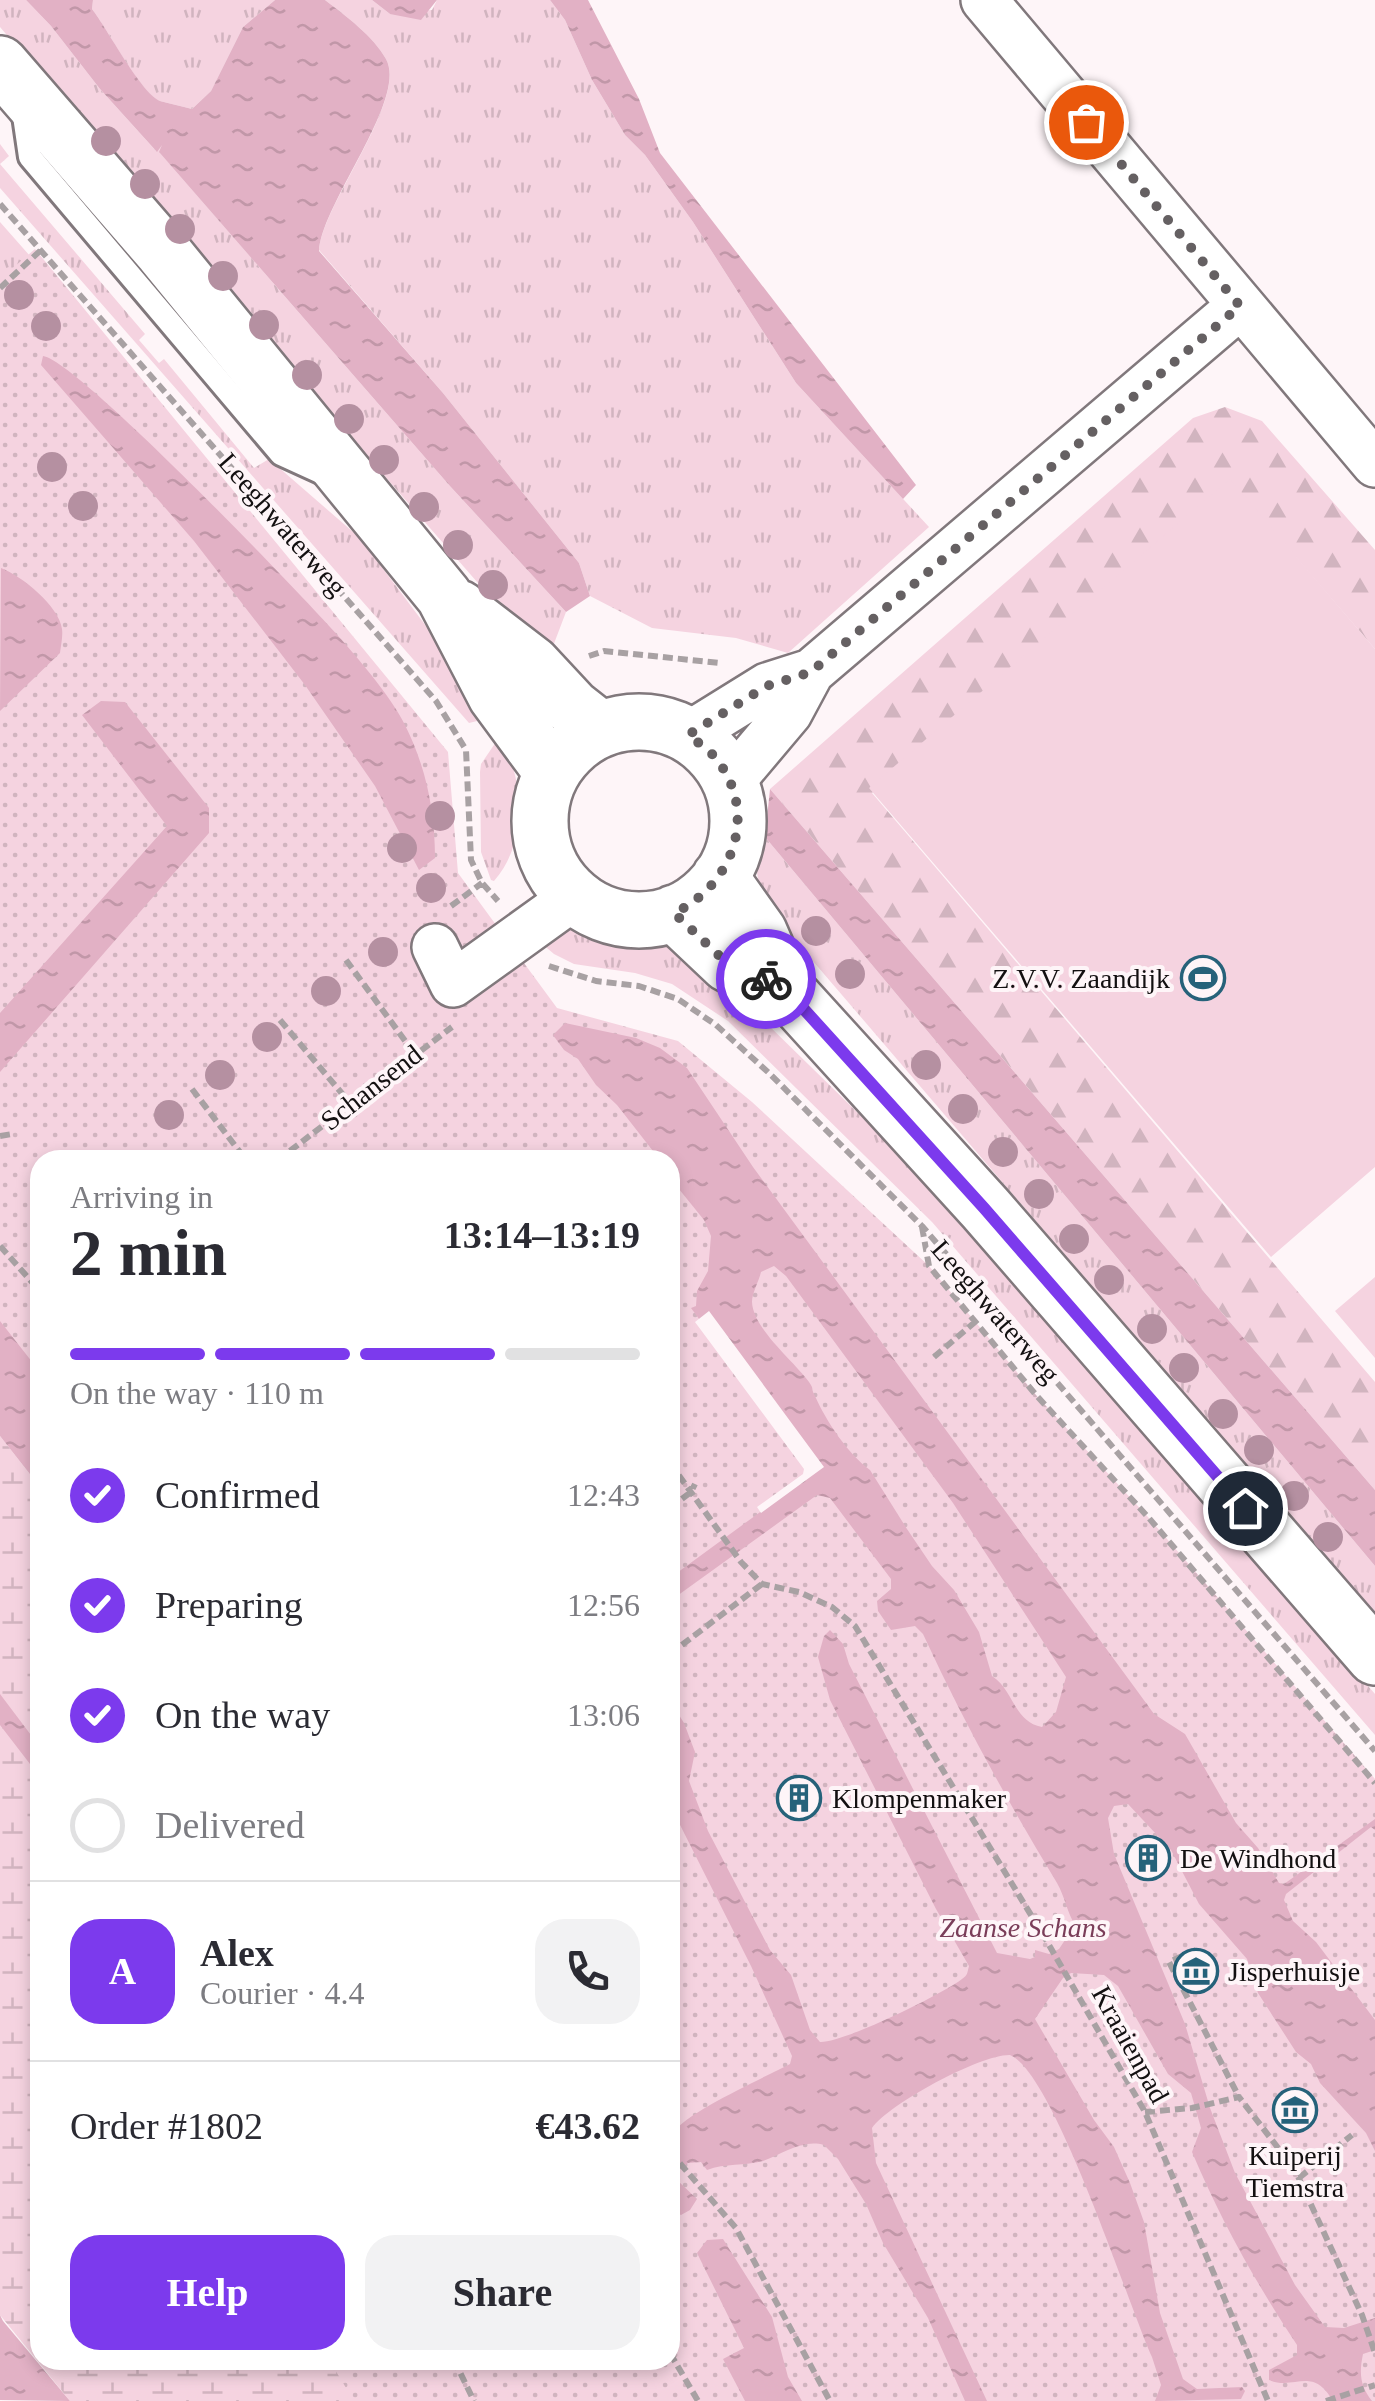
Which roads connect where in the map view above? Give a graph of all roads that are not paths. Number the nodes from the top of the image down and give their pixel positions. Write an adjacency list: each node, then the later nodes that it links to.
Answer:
1 (984, 0): 3 (street)
2 (10, 75): 6 (main road)
3 (1240, 306): 4 (street); 5 (street)
4 (1375, 464)
5 (811, 672): 8 (street); 10 (street)
6 (528, 699): 7 (main road); 9 (main road)
7 (600, 728): 8 (main road); 9 (main road)
8 (688, 735): 10 (main road)
9 (552, 772): 12 (main road)
10 (730, 783): 11 (main road)
11 (720, 876): 13 (main road); 15 (main road)
12 (579, 900): 13 (main road); 14 (street)
13 (674, 913): 15 (main road)
14 (451, 983)
15 (782, 985): 16 (main road)
16 (1375, 1658)

